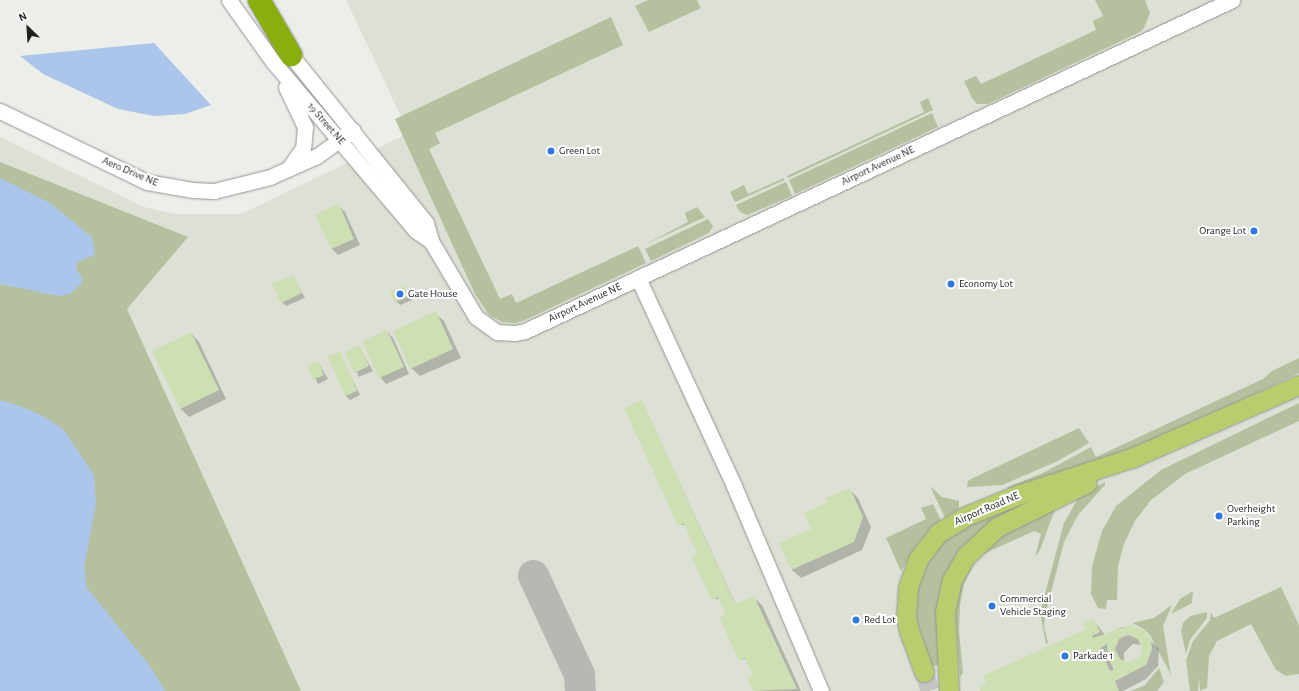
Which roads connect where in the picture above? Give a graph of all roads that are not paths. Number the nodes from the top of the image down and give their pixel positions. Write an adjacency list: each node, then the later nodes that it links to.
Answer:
1 (229, 0): 5 (street, 19 Street NE)
2 (248, 0): 5 (street, 19 Street NE)
3 (259, 0): 5 (highway)
4 (1232, 0): 11 (street, Airport Avenue NE)
5 (282, 59): 7 (street, 19 Street NE); 8 (street, 19 Street NE); 9 (street)
6 (0, 111): 9 (street, Aero Drive NE)
7 (353, 130): 8 (street, Aero Drive NE); 10 (street, 19 Street NE)
8 (340, 140): 9 (street, Aero Drive NE); 10 (street, 19 Street NE)
9 (286, 171)
10 (431, 241): 12 (street, 19 Street NE)
11 (638, 278): 12 (street, Airport Avenue NE); 16 (street)
12 (525, 331)
13 (1299, 385): 14 (main road, Airport Road NE)
14 (1134, 457): 15 (main road, Airport Road NE); 17 (main road, Airport Road NE)
15 (924, 672)
16 (821, 691)
17 (950, 691)

